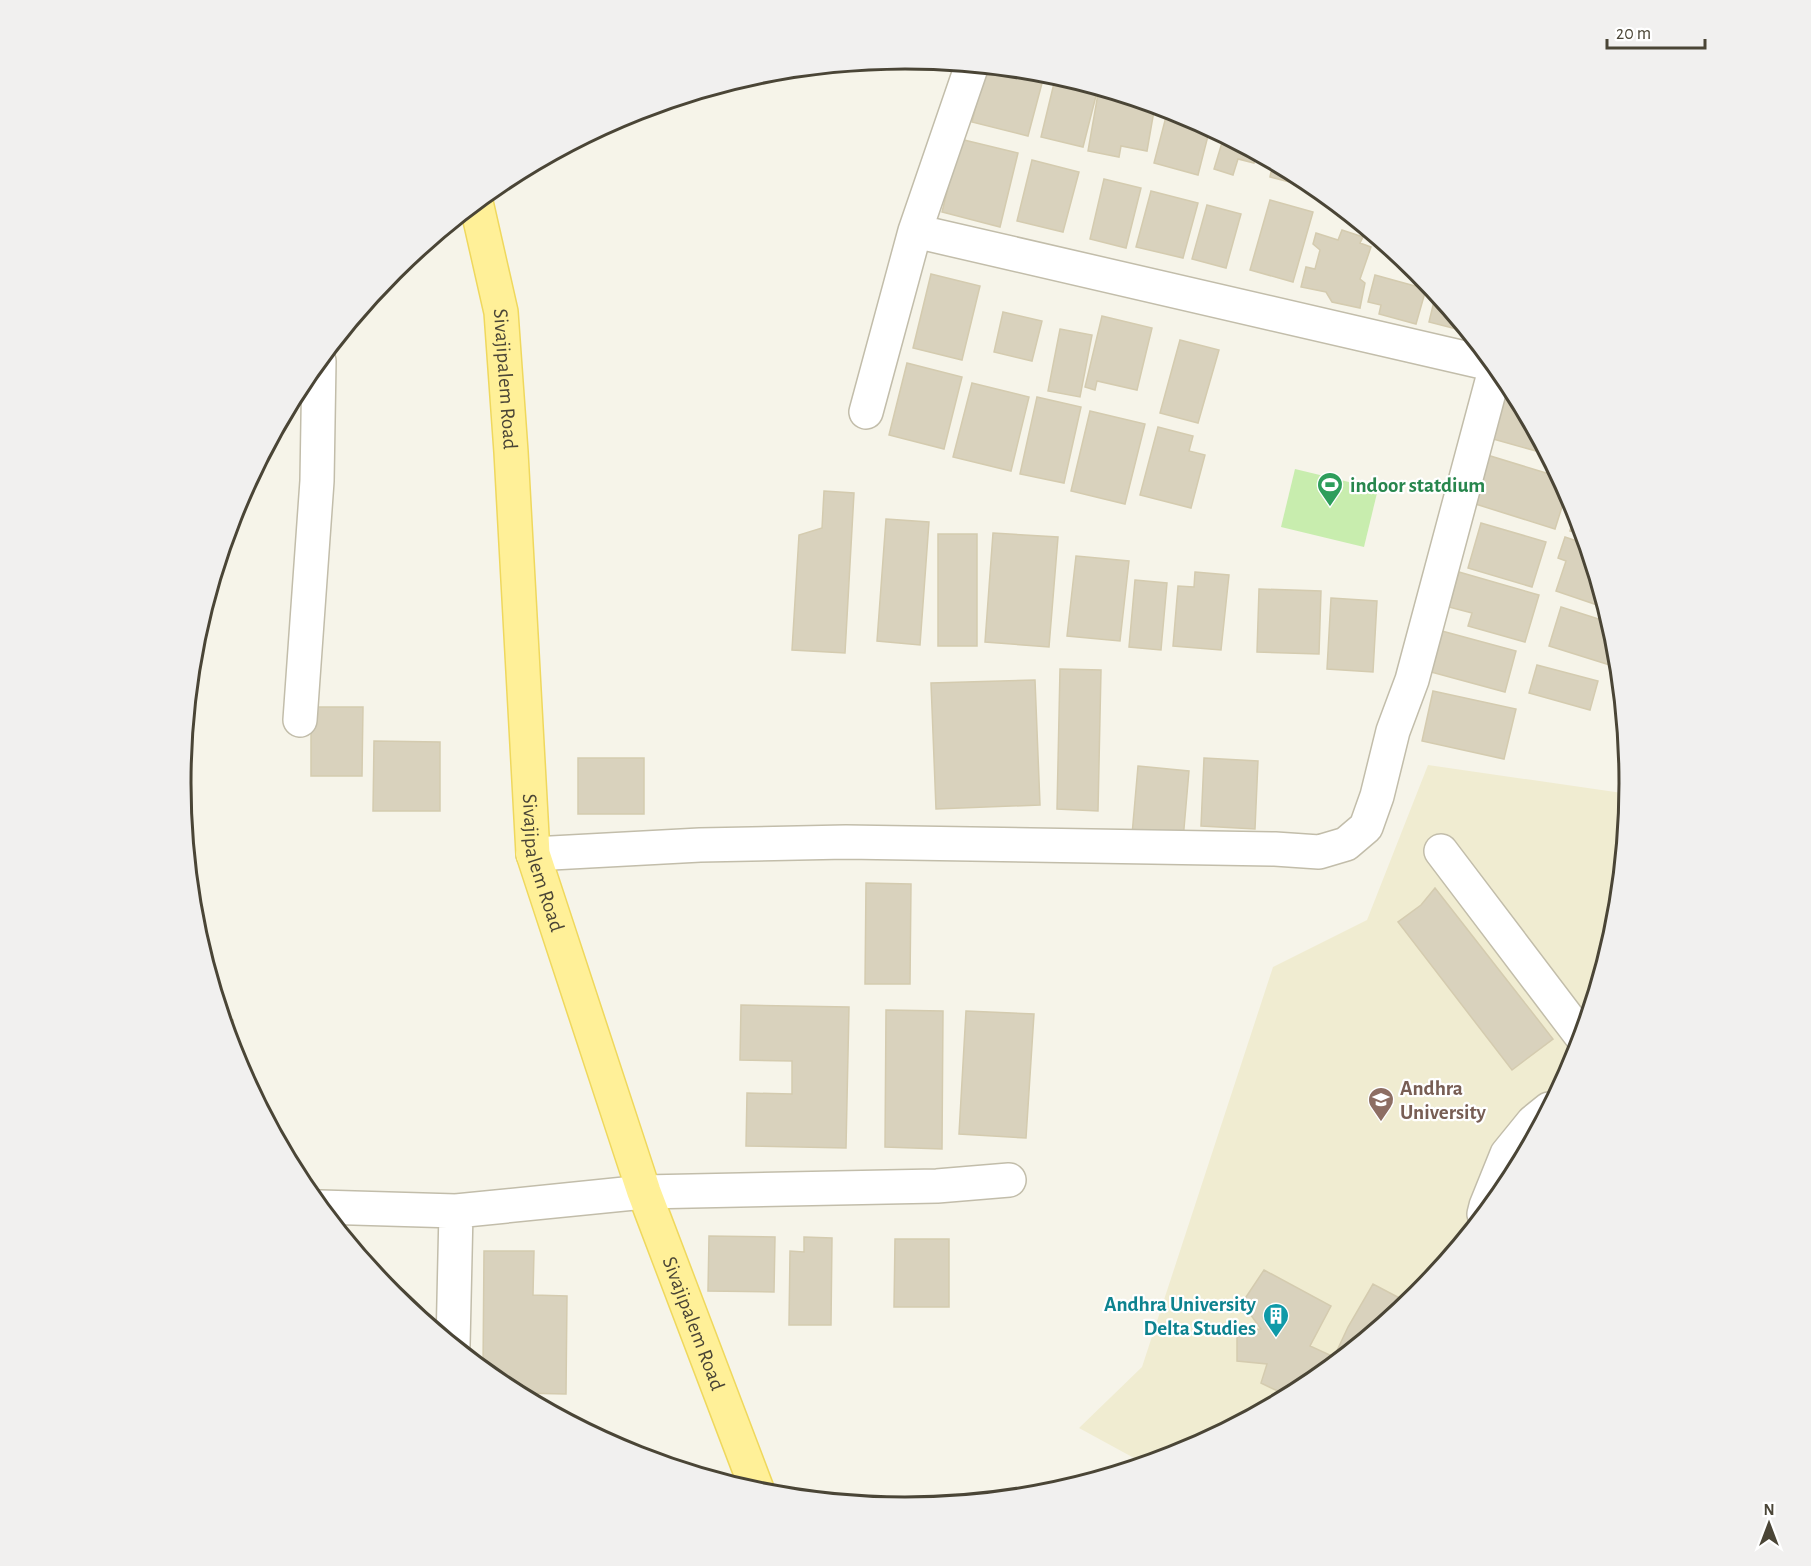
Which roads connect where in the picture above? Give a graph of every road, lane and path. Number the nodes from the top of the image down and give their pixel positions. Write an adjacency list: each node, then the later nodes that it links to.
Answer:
1 (969, 72): 3 (street)
2 (478, 212): 10 (main road, Sivajipalem Road)
3 (915, 231): 4 (street); 7 (street)
4 (1482, 362)
5 (1492, 376): 10 (street)
6 (319, 377): 8 (street)
7 (866, 412)
8 (300, 720)
9 (1441, 851): 11 (street)
10 (533, 854): 15 (main road, Sivajipalem Road)
11 (1576, 1029)
12 (1534, 1121): 14 (street)
13 (1009, 1180): 15 (street)
14 (1494, 1188)
15 (644, 1192): 17 (street); 19 (main road, Sivajipalem Road)
16 (331, 1207): 17 (street)
17 (456, 1211): 18 (street)
18 (453, 1335)
19 (754, 1480)

